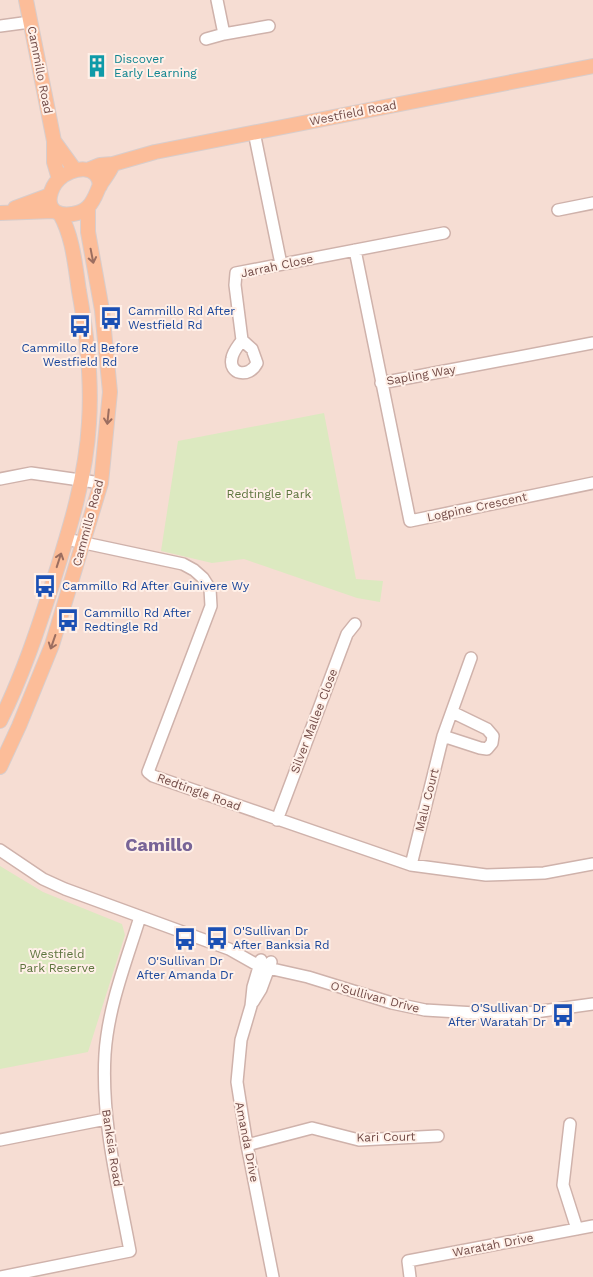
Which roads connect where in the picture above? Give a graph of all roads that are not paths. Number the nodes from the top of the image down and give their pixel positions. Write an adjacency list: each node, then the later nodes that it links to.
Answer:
1 (26, 0): 3 (main road, Cammillo Road)
2 (217, 0): 6 (street)
3 (30, 22): 4 (street); 10 (main road, Cammillo Road)
4 (0, 26)
5 (269, 26): 6 (street)
6 (224, 34): 7 (street)
7 (206, 39)
8 (593, 66): 9 (main road, Westfield Road)
9 (254, 132): 11 (main road, Westfield Road); 24 (street)
10 (54, 141): 13 (main road, Cammillo Road); 14 (main road, Cammillo Road)
11 (113, 164): 12 (main road, Westfield Road); 15 (main road)
12 (90, 169): 13 (main road); 15 (main road)
13 (75, 170): 14 (main road)
14 (59, 179): 16 (main road)
15 (100, 186): 18 (main road)
16 (50, 195): 20 (main road); 21 (main road)
17 (593, 204): 19 (street)
18 (88, 208): 20 (main road); 30 (main road, Cammillo Road, one-way to 30)
19 (558, 210)
20 (56, 212): 21 (main road); 29 (main road, Cammillo Road)
21 (0, 213)
22 (444, 233): 23 (street, Jarrah Close)
23 (354, 250): 24 (street, Jarrah Close); 27 (street, Sapling Way)
24 (281, 264): 25 (street, Jarrah Close)
25 (242, 340)
26 (593, 343): 27 (street, Sapling Way)
27 (381, 383): 31 (street, Logpine Crescent)
28 (0, 479): 29 (street)
29 (82, 480): 30 (street); 32 (main road, Cammillo Road)
30 (101, 483): 33 (main road, Cammillo Road)
31 (593, 483)
32 (66, 539): 33 (street, Redtingle Road); 37 (main road, Cammillo Road, one-way to 32)
33 (84, 542): 39 (main road, Cammillo Road, one-way to 39); 40 (street, Redtingle Road)
34 (355, 624): 40 (street, Silver Mallee Close)
35 (471, 658): 36 (street, Malu Court)
36 (452, 712): 38 (street, Malu Court); 38 (street)
37 (0, 721)
38 (442, 736): 43 (street, Malu Court)
39 (0, 767)
40 (277, 820): 43 (street, Redtingle Road)
41 (0, 850): 44 (street, O'Sullivan Drive)
42 (593, 864): 43 (street, Redtingle Road)
43 (411, 865)
44 (140, 917): 45 (street, O'Sullivan Drive); 47 (street, Banksia Road)
45 (265, 964): 46 (street, O'Sullivan Drive); 51 (street, Amanda Drive)
46 (593, 1004)
47 (106, 1119): 50 (street); 54 (street, Banksia Road)
48 (570, 1124): 53 (street)
49 (438, 1136): 51 (street, Kari Court)
50 (0, 1140)
51 (246, 1145): 55 (street, Amanda Drive)
52 (593, 1226): 53 (street, Waratah Drive)
53 (577, 1229): 56 (street, Waratah Drive)
54 (1, 1277)
55 (273, 1277)
56 (410, 1277)

